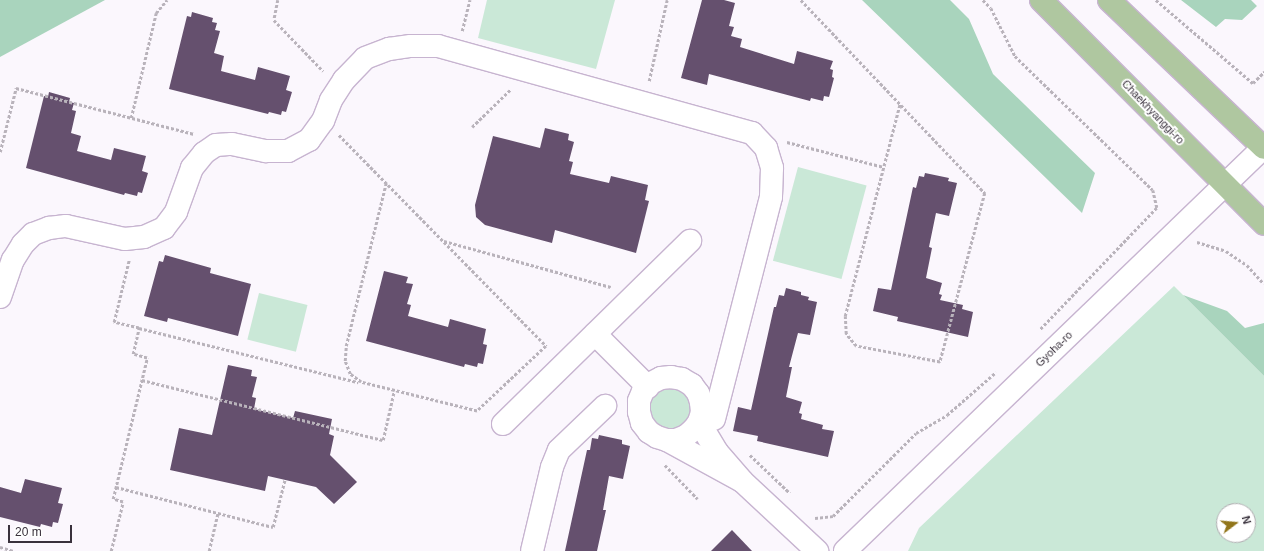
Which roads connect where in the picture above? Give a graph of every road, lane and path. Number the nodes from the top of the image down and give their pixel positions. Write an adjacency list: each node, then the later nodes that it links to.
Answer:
1 (167, 0): 16 (path)
2 (278, 0): 13 (path)
3 (470, 0): 10 (path)
4 (667, 0): 14 (path)
5 (801, 0): 15 (path)
6 (983, 0): 35 (path)
7 (1041, 0): 25 (main road, Chaekhyanggi-ro)
8 (1109, 0): 21 (main road)
9 (1156, 0): 12 (path)
10 (457, 52): 11 (street); 13 (street)
11 (528, 71): 14 (street); 18 (path)
12 (1264, 72)
13 (339, 87): 17 (street)
14 (644, 103): 19 (street)
15 (900, 104): 23 (path); 23 (path)
16 (131, 118): 20 (path); 22 (path)
17 (324, 119): 24 (path); 27 (street)
18 (472, 127)
19 (752, 133): 23 (path); 43 (street)
20 (196, 135)
21 (1264, 148): 25 (street, Gyoha-ro)
22 (0, 152)
23 (884, 168)
24 (386, 183): 29 (path); 39 (path)
25 (1225, 184): 26 (main road, Chaekhyanggi-ro); 59 (street, Gyoha-ro)
26 (1264, 224)
27 (135, 238): 33 (street); 34 (path)
28 (1193, 240): 31 (path)
29 (443, 241): 32 (path); 41 (path)
30 (690, 241): 36 (street)
31 (1264, 284)
32 (611, 287)
33 (0, 296)
34 (139, 328): 38 (path); 39 (path)
35 (1038, 332)
36 (595, 334): 40 (street); 44 (street)
37 (999, 370): 52 (path)
38 (142, 380): 41 (path); 49 (path)
39 (361, 382): 41 (path)
40 (648, 386): 43 (street); 45 (street)
41 (394, 391)
42 (605, 406): 57 (street)
43 (707, 420): 45 (street); 48 (street)
44 (503, 424)
45 (667, 440): 48 (street)
46 (748, 452): 50 (path)
47 (285, 479): 51 (path)
48 (742, 481): 58 (street)
49 (116, 487): 51 (path); 55 (path)
50 (793, 497)
51 (218, 513): 56 (path)
52 (810, 513)
53 (0, 548): 54 (path)
54 (14, 551)
55 (111, 551)
56 (209, 551)
57 (532, 551)
58 (817, 551)
59 (845, 551)

